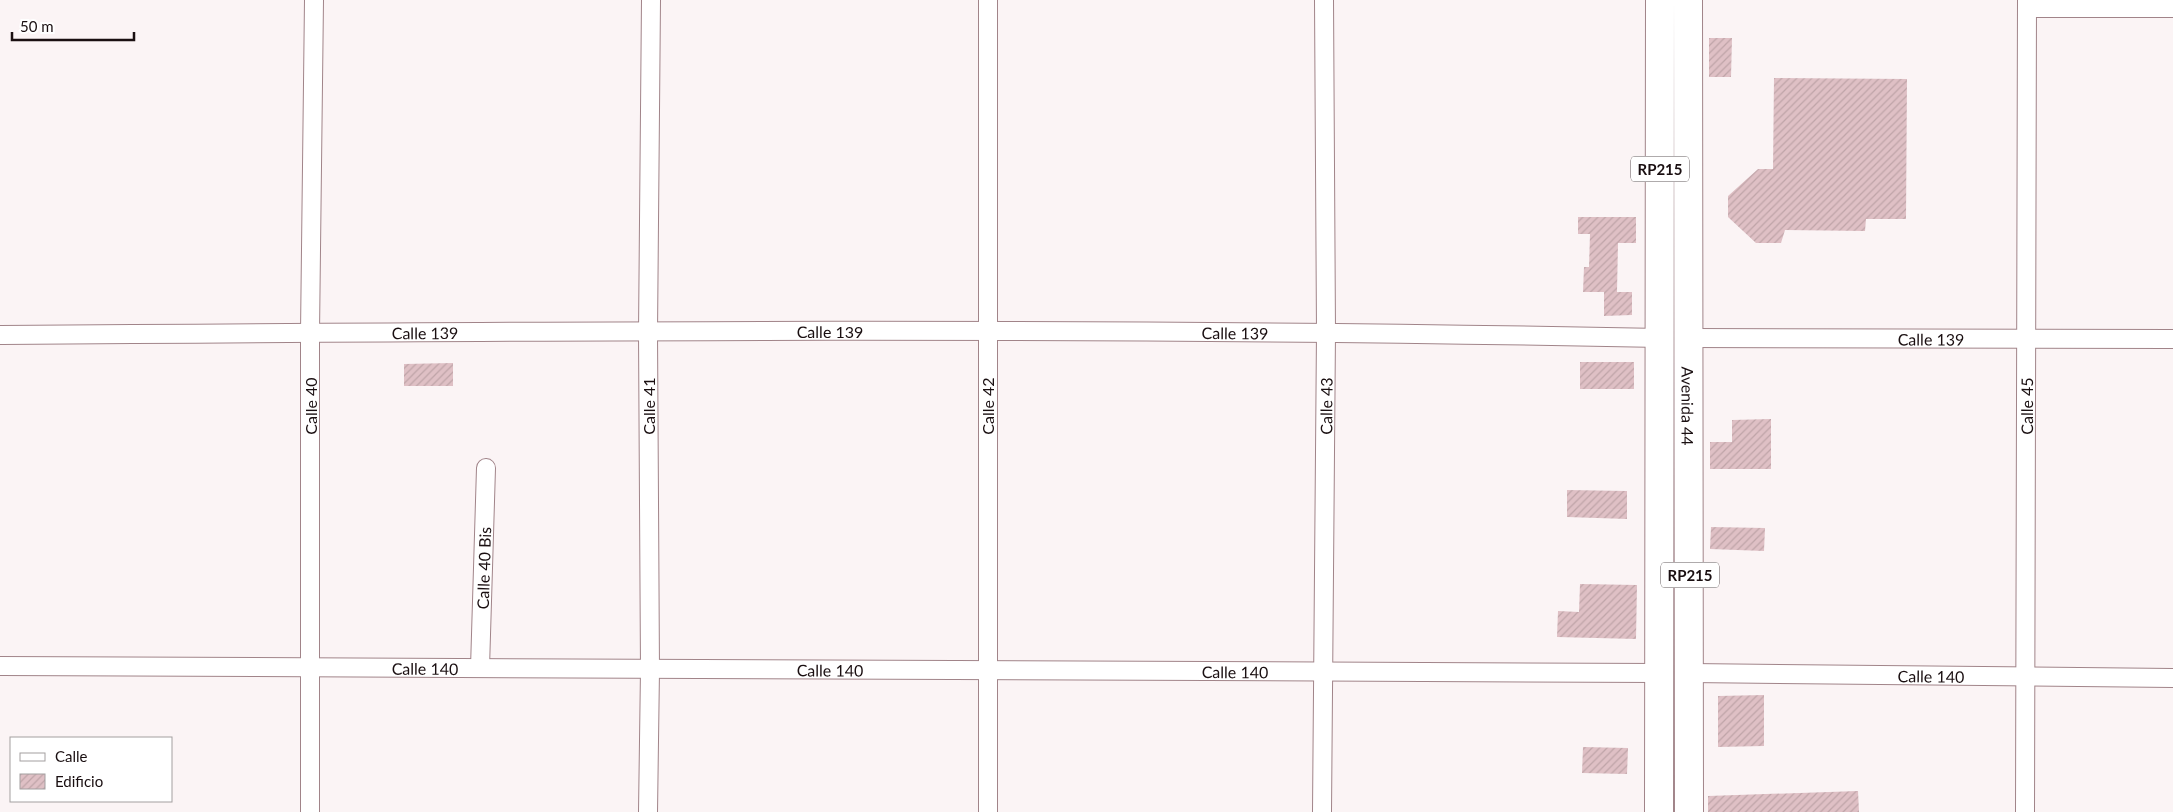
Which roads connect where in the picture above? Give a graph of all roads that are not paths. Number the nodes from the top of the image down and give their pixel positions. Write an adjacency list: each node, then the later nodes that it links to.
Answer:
1 (314, 0): 11 (street, Calle 40)
2 (651, 0): 12 (street, Calle 41)
3 (988, 0): 9 (street, Calle 42)
4 (1324, 0): 10 (street, Calle 43)
5 (1660, 0): 14 (highway, Avenida 44 / RP215)
6 (1688, 0): 15 (highway, Avenida 44 / RP215)
7 (2027, 4): 8 (street); 16 (street, Calle 45)
8 (2173, 8)
9 (986, 330): 10 (street, Calle 139); 12 (street, Calle 139); 23 (street, Calle 42)
10 (1326, 332): 14 (street, Calle 139); 24 (street, Calle 43)
11 (310, 333): 12 (street, Calle 139); 13 (street, Calle 139); 20 (street, Calle 40)
12 (648, 333): 22 (street, Calle 41)
13 (0, 335)
14 (1660, 338): 25 (highway, Avenida 44 / RP215)
15 (1689, 338): 16 (street, Calle 139); 26 (highway, Avenida 44 / RP215)
16 (2027, 339): 17 (street, Calle 139); 27 (street, Calle 45)
17 (2173, 340)
18 (486, 468): 21 (street, Calle 40 Bis)
19 (0, 666): 20 (street, Calle 140)
20 (310, 667): 21 (street, Calle 140); 29 (street, Calle 40)
21 (480, 668): 22 (street, Calle 140)
22 (650, 670): 23 (street, Calle 140); 30 (street, Calle 41)
23 (989, 672): 24 (street, Calle 140); 31 (street, Calle 42)
24 (1322, 672): 25 (street, Calle 140); 32 (street, Calle 43)
25 (1660, 673): 33 (highway, Avenida 44 / RP215)
26 (1690, 673): 27 (street, Calle 140); 34 (highway, Avenida 44 / RP215)
27 (2025, 676): 28 (street, Calle 140); 35 (street, Calle 45)
28 (2173, 678)
29 (310, 812)
30 (648, 812)
31 (988, 812)
32 (1322, 812)
33 (1659, 812)
34 (1689, 812)
35 (2025, 812)

